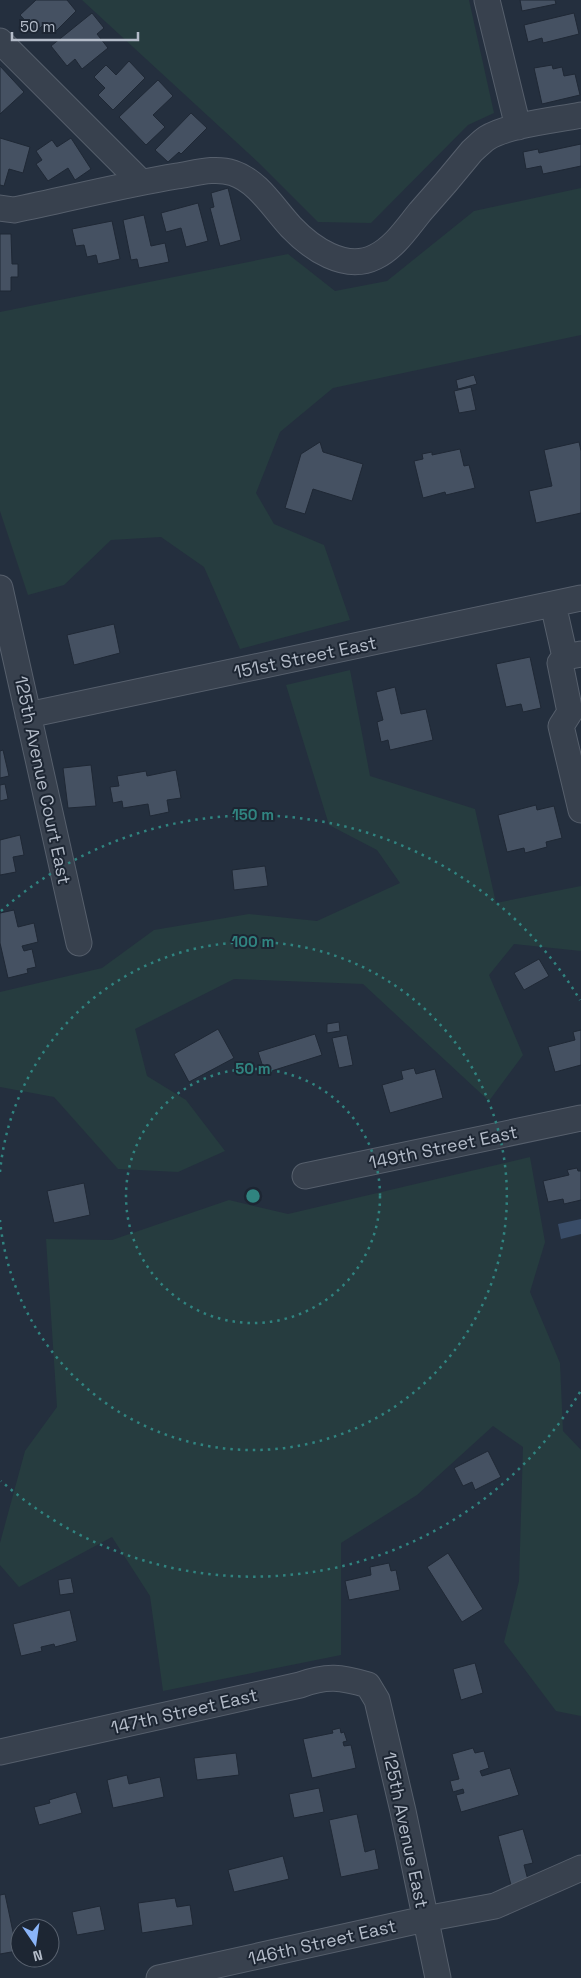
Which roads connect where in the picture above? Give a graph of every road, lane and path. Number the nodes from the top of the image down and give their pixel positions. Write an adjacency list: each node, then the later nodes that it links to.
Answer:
1 (487, 0): 4 (street)
2 (0, 41): 5 (street)
3 (581, 115): 4 (street)
4 (518, 128): 5 (street)
5 (141, 182): 6 (street)
6 (0, 208)
7 (0, 588): 12 (street, 125th Avenue Court East)
8 (581, 598): 9 (street, 151st Street East)
9 (553, 604): 10 (street); 12 (street, 151st Street East)
10 (573, 655): 11 (street)
11 (576, 710): 13 (street)
12 (28, 715): 14 (street, 125th Avenue Court East)
13 (581, 810)
14 (79, 943)
15 (581, 1118): 16 (street, 149th Street East)
16 (305, 1176)
17 (368, 1685): 18 (street, 147th Street East); 20 (street, 125th Avenue East)
18 (0, 1752)
19 (581, 1868): 20 (street, 146th Street East)
20 (426, 1919): 21 (street, 146th Street East); 22 (street, 125th Avenue East)
21 (159, 1978)
22 (438, 1978)

